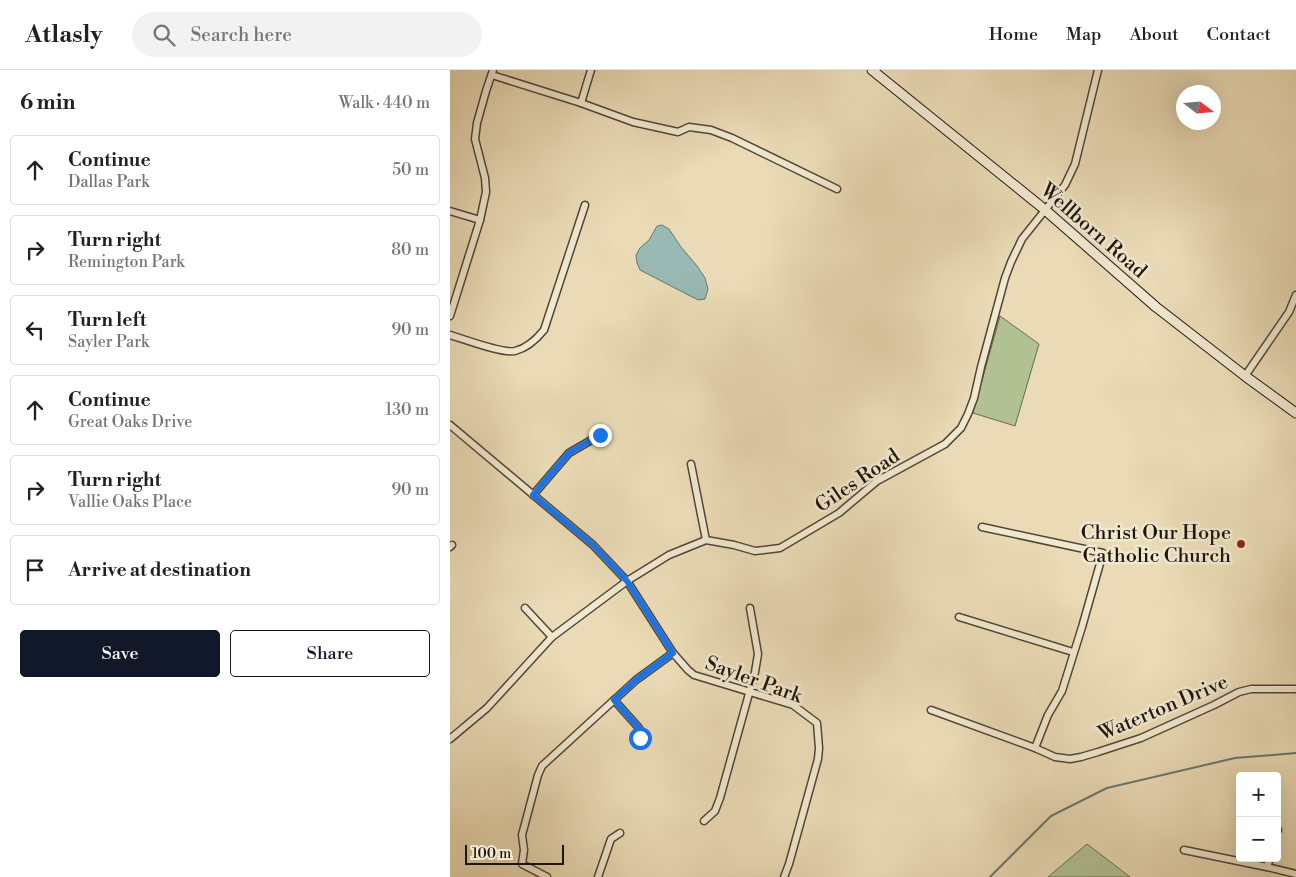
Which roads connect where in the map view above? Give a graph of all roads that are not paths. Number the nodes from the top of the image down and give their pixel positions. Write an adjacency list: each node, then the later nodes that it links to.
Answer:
1 (591, 70): 5 (street)
2 (872, 70): 8 (street, Wellborn Road)
3 (1098, 70): 8 (street, Giles Road)
4 (493, 72): 5 (street); 10 (street)
5 (581, 103): 6 (street)
6 (837, 189)
7 (585, 205): 13 (street)
8 (1044, 209): 14 (street, Wellborn Road); 21 (street, Giles Road)
9 (450, 211): 10 (street)
10 (480, 220): 12 (street)
11 (1296, 295): 14 (street)
12 (450, 316)
13 (450, 335)
14 (1245, 376): 15 (street, Wellborn Road)
15 (1296, 413)
16 (450, 425): 19 (street, Sayler Park)
17 (600, 435): 19 (street)
18 (691, 464): 21 (street)
19 (533, 495): 22 (street, Sayler Park)
20 (982, 527): 27 (street)
21 (706, 540): 22 (street)
22 (627, 581): 26 (street); 28 (street, Sayler Park)
23 (524, 608): 26 (street)
24 (750, 608): 30 (street)
25 (959, 616): 27 (street)
26 (552, 637): 34 (street)
27 (1073, 652): 35 (street)
28 (673, 653): 30 (street, Sayler Park); 31 (street)
29 (1296, 689): 35 (street, Waterton Drive)
30 (750, 692): 36 (street); 44 (street, Sayler Park)
31 (614, 700): 33 (street); 42 (street)
32 (932, 710): 35 (street, Waterton Drive)
33 (640, 738)
34 (450, 739)
35 (1035, 748)
36 (704, 821)
37 (620, 833): 43 (street)
38 (1184, 850): 40 (street)
39 (1269, 862): 40 (street)
40 (1267, 867): 41 (street)
41 (1296, 874)
42 (547, 877)
43 (598, 877)
44 (784, 877)

